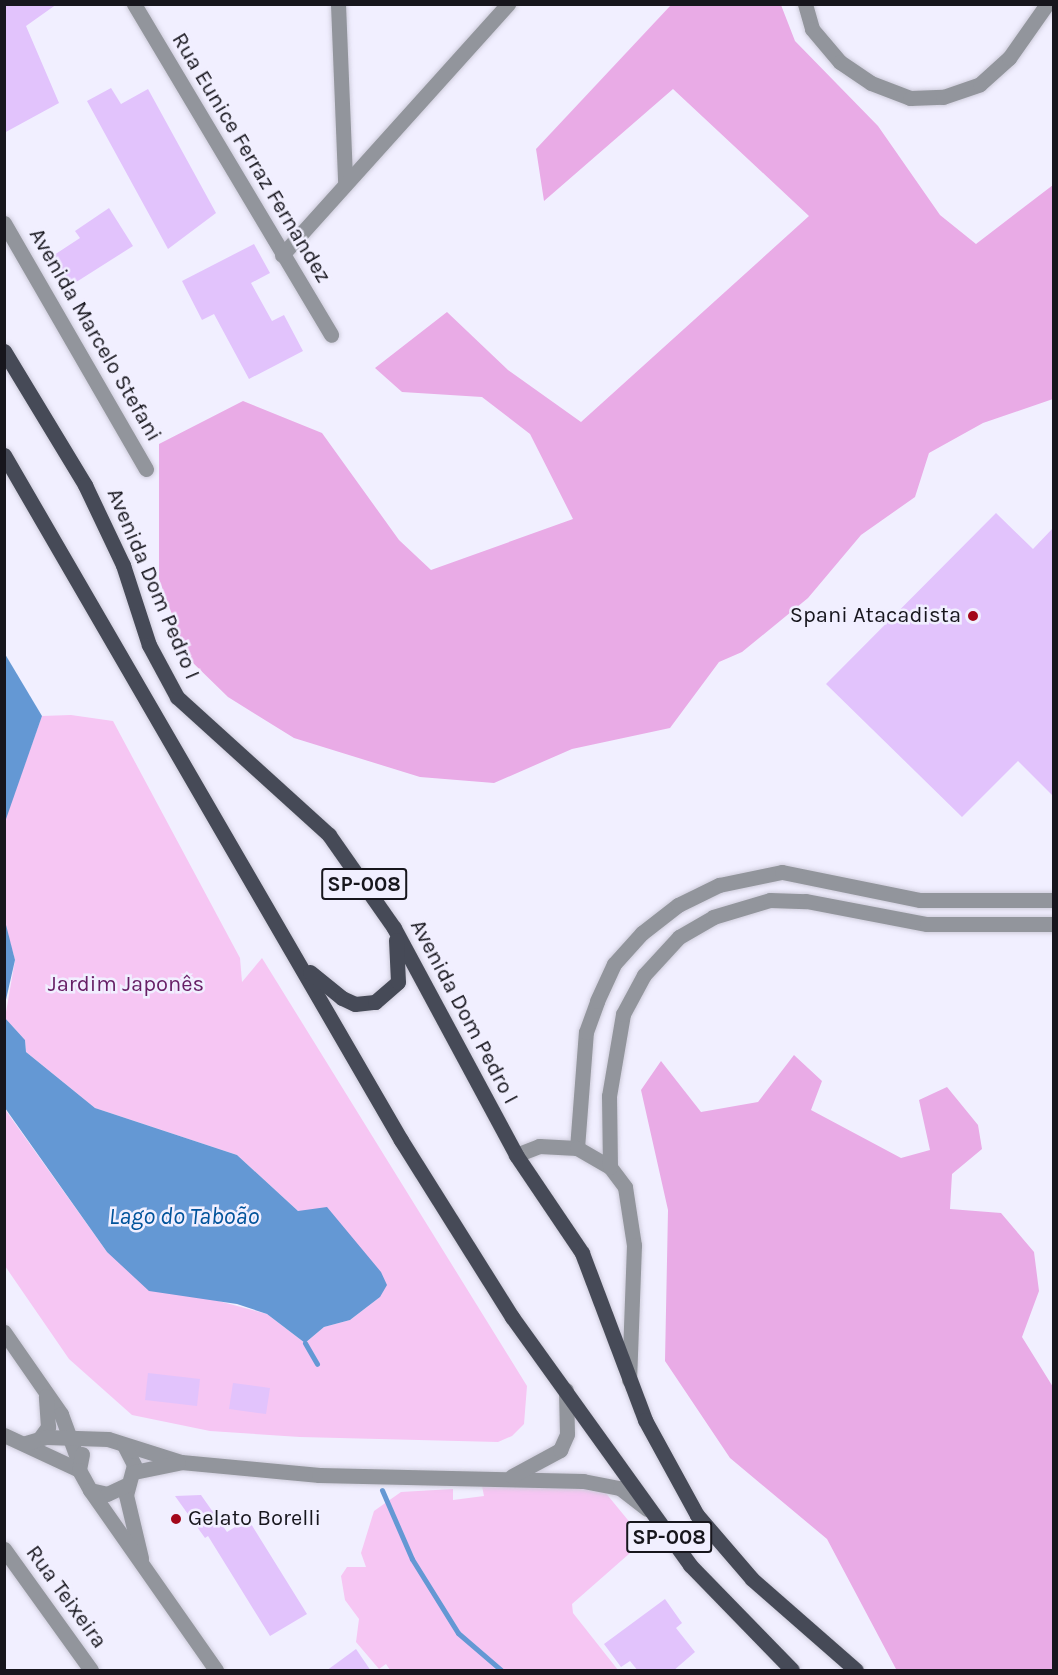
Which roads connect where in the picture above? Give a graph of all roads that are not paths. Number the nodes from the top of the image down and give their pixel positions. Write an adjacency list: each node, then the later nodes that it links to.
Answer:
1 (134, 4): 8 (street, Rua Eunice Ferraz Fernandez)
2 (338, 4): 6 (street)
3 (508, 4): 6 (street)
4 (805, 4): 5 (street)
5 (1047, 4)
6 (345, 182): 8 (street)
7 (4, 224): 12 (street, Avenida Marcelo Stefani)
8 (282, 255): 9 (street, Rua Eunice Ferraz Fernandez)
9 (332, 334)
10 (4, 351): 15 (main road, Avenida Dom Pedro I / SP-008)
11 (4, 455): 16 (main road, SP-008)
12 (146, 469)
13 (1053, 900): 17 (street)
14 (1053, 924): 19 (street)
15 (394, 928): 16 (main road); 18 (main road, Avenida Dom Pedro I / SP-008)
16 (303, 966): 22 (main road, SP-008)
17 (577, 1148): 18 (street); 19 (street)
18 (516, 1155): 21 (main road, Avenida Dom Pedro I / SP-008)
19 (610, 1167): 21 (street)
20 (4, 1332): 23 (street)
21 (629, 1383): 40 (main road, Avenida Dom Pedro I / SP-008)
22 (566, 1388): 31 (street); 34 (main road, SP-008)
23 (46, 1396): 25 (street); 27 (street)
24 (4, 1435): 27 (street)
25 (70, 1437): 26 (street); 27 (street); 30 (street)
26 (100, 1440): 28 (street); 30 (street)
27 (33, 1441): 30 (street)
28 (124, 1445): 29 (street); 32 (street)
29 (181, 1462): 31 (street); 32 (street)
30 (79, 1467): 33 (street)
31 (512, 1476): 34 (street)
32 (131, 1478): 33 (street); 36 (street)
33 (90, 1490): 36 (street)
34 (648, 1509): 39 (main road, SP-008)
35 (4, 1549): 37 (street, Rua Teixeira)
36 (143, 1564): 38 (street)
37 (91, 1671)
38 (216, 1671)
39 (792, 1671)
40 (856, 1671)

